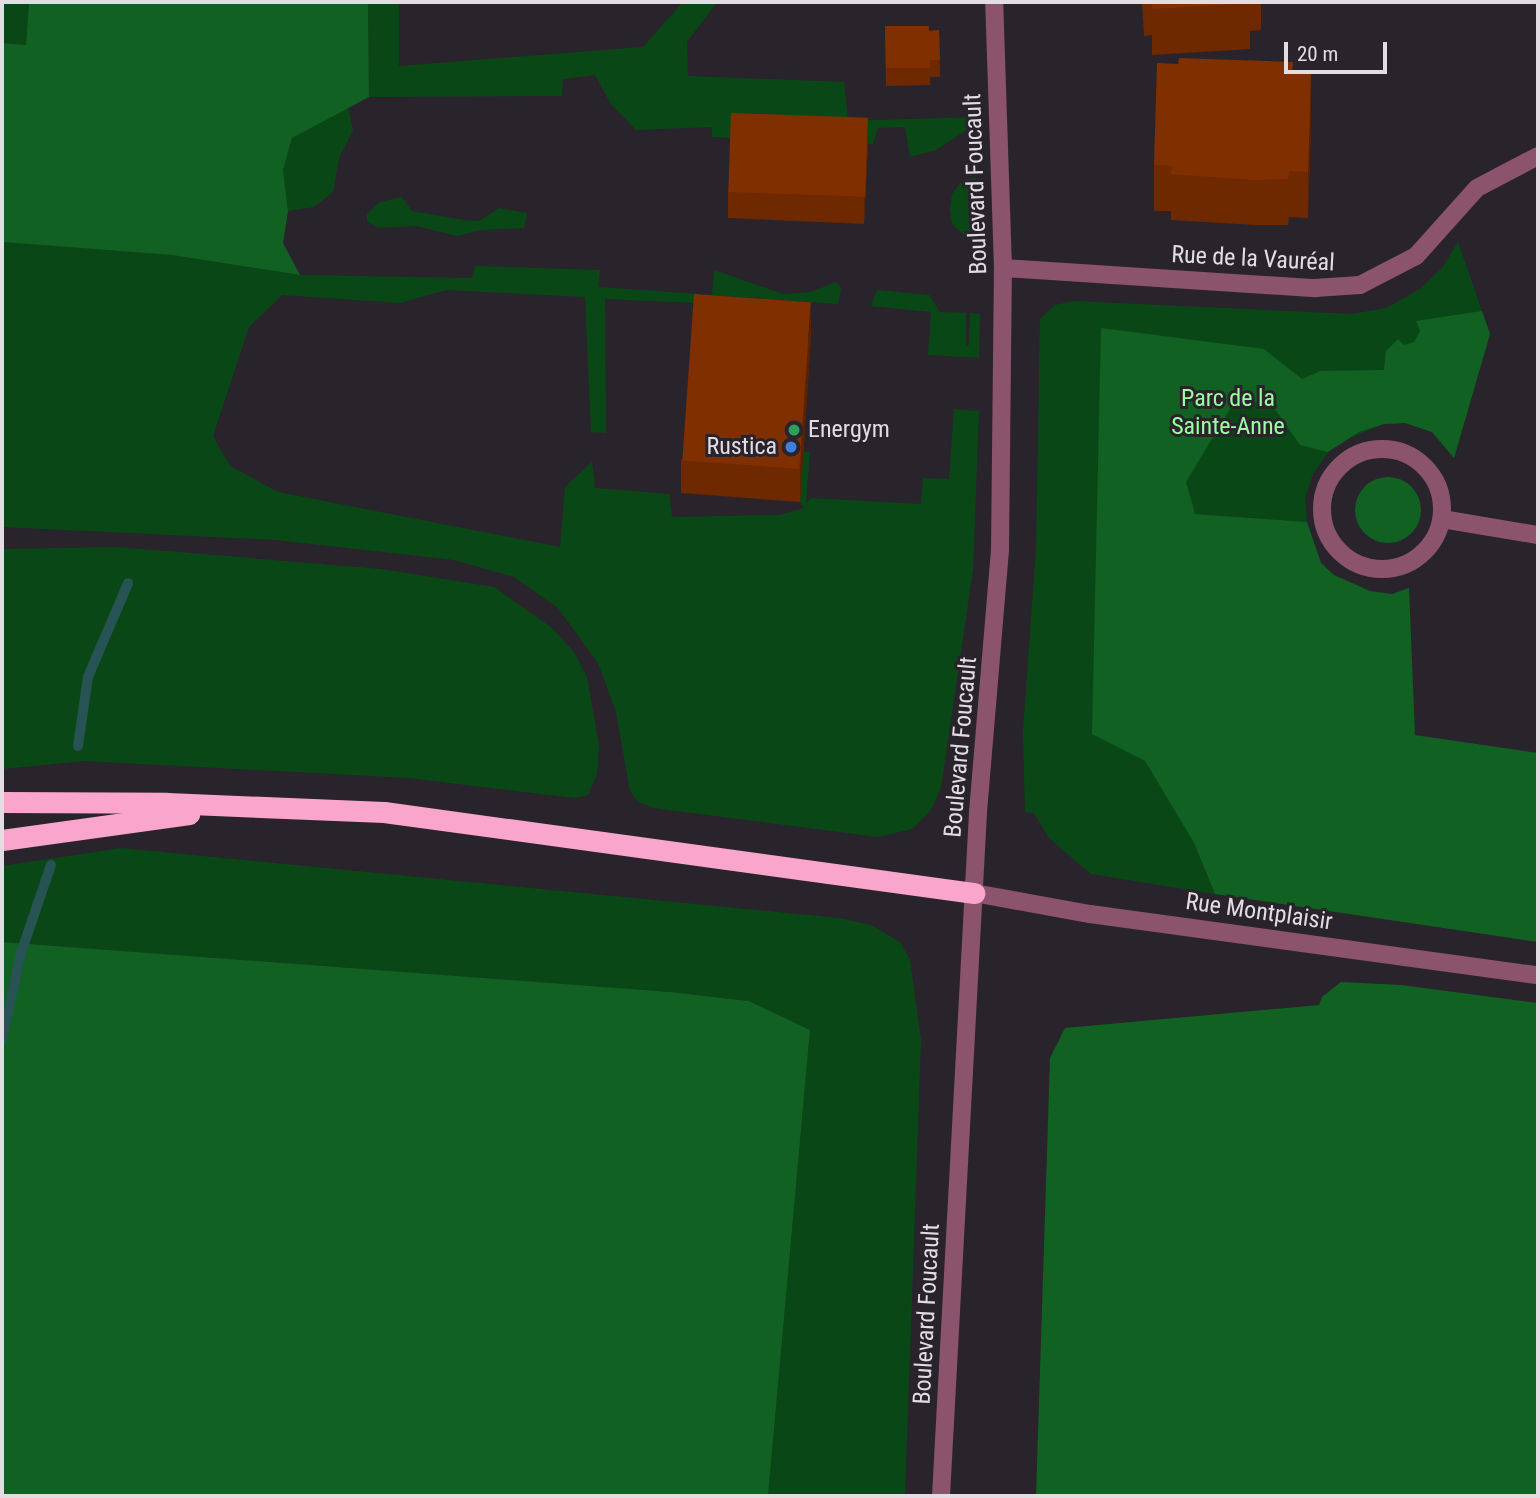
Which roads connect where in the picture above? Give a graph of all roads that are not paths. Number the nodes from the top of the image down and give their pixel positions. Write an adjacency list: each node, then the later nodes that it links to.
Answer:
1 (994, 2): 3 (street, Boulevard Foucault)
2 (1538, 156): 3 (street, Rue de la Vauréal)
3 (1003, 268): 9 (street, Boulevard Foucault)
4 (1442, 519): 4 (street); 5 (street)
5 (1538, 535)
6 (2, 802): 7 (highway)
7 (246, 806): 8 (highway); 9 (highway)
8 (2, 840)
9 (974, 893): 10 (street, Rue Montplaisir); 11 (street, Boulevard Foucault)
10 (1538, 975)
11 (942, 1496)

